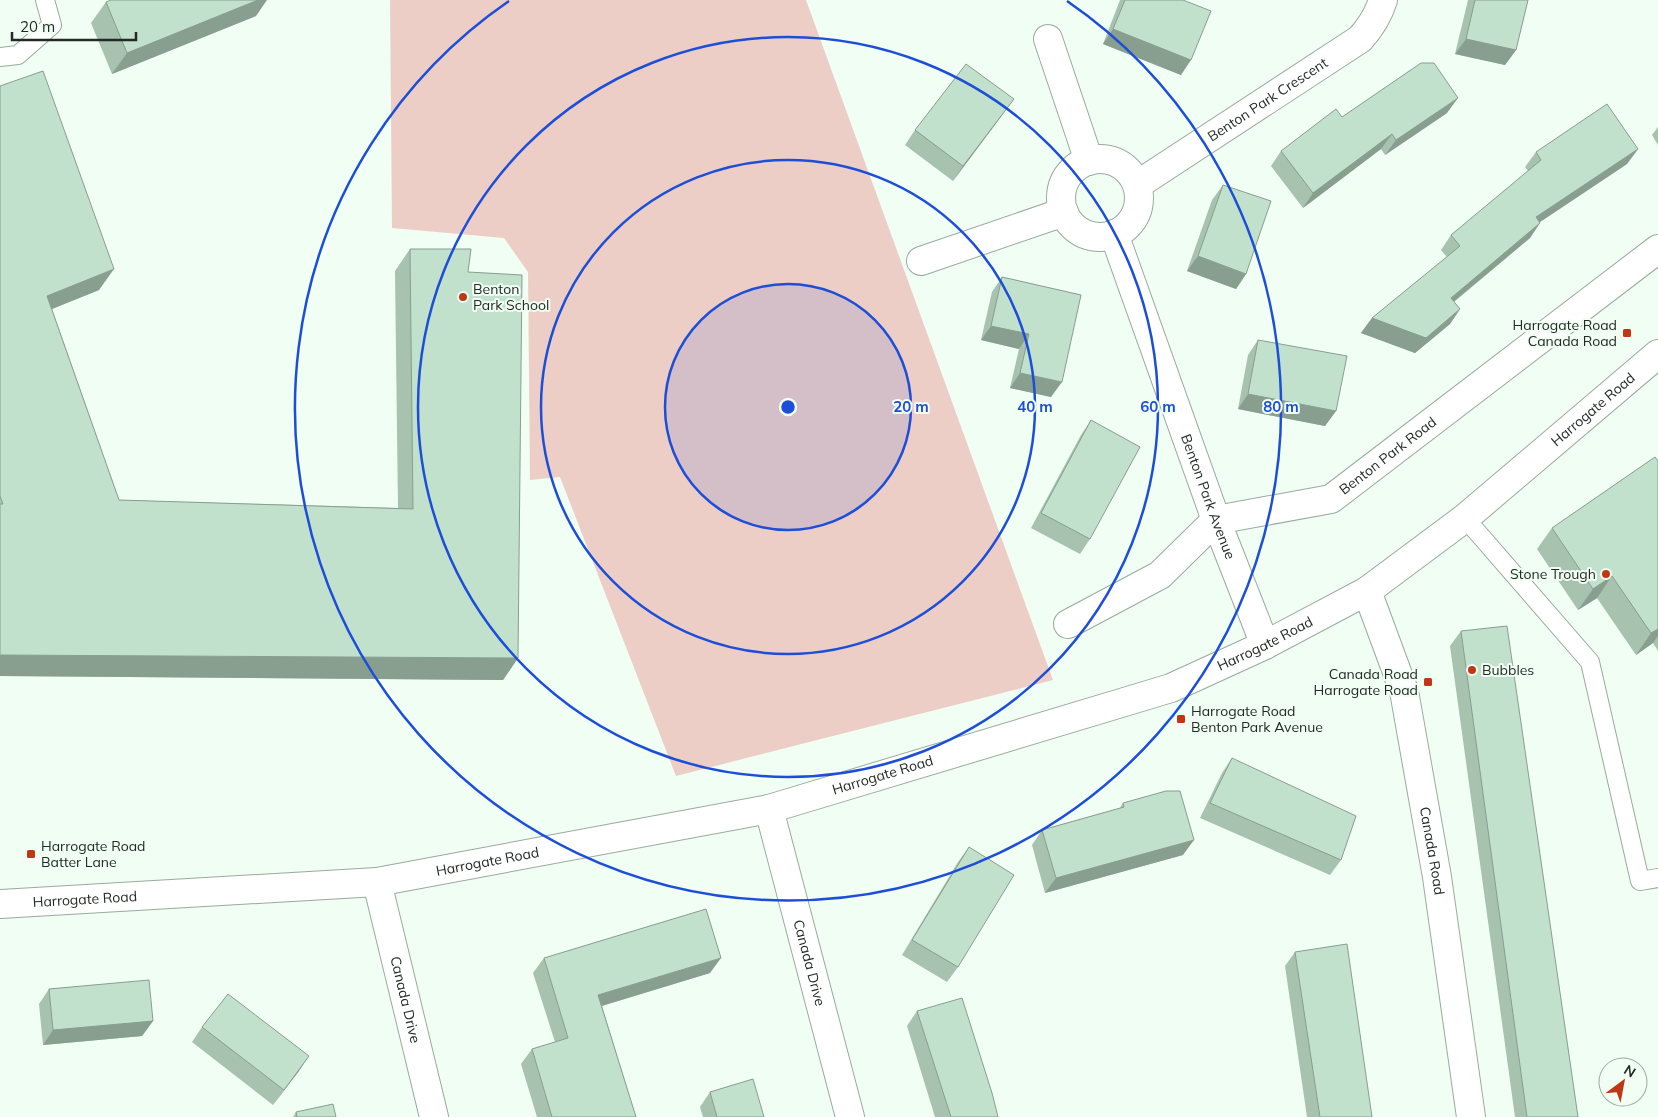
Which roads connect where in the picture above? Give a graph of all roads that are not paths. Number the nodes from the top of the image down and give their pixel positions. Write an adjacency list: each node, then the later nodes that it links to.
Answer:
1 (45, 0): 4 (lane)
2 (1383, 0): 6 (street, Benton Park Crescent)
3 (1048, 39): 5 (street)
4 (0, 57)
5 (1089, 161): 6 (street); 7 (street)
6 (1137, 185): 8 (street)
7 (1064, 212): 8 (street); 10 (street)
8 (1114, 234): 13 (street, Benton Park Avenue)
9 (1658, 249): 13 (street, Benton Park Road)
10 (920, 261)
11 (1658, 354): 12 (street, Harrogate Road)
12 (1466, 518): 14 (street, Harrogate Road); 18 (lane)
13 (1216, 520): 15 (street); 16 (street, Benton Park Avenue)
14 (1366, 591): 16 (street, Harrogate Road); 23 (street, Canada Road)
15 (1068, 624)
16 (1265, 645): 17 (street, Harrogate Road)
17 (769, 809): 19 (street, Harrogate Road); 22 (street, Canada Drive)
18 (1658, 878)
19 (377, 882): 20 (street, Harrogate Road); 21 (street, Canada Drive)
20 (0, 904)
21 (434, 1117)
22 (850, 1117)
23 (1471, 1117)

